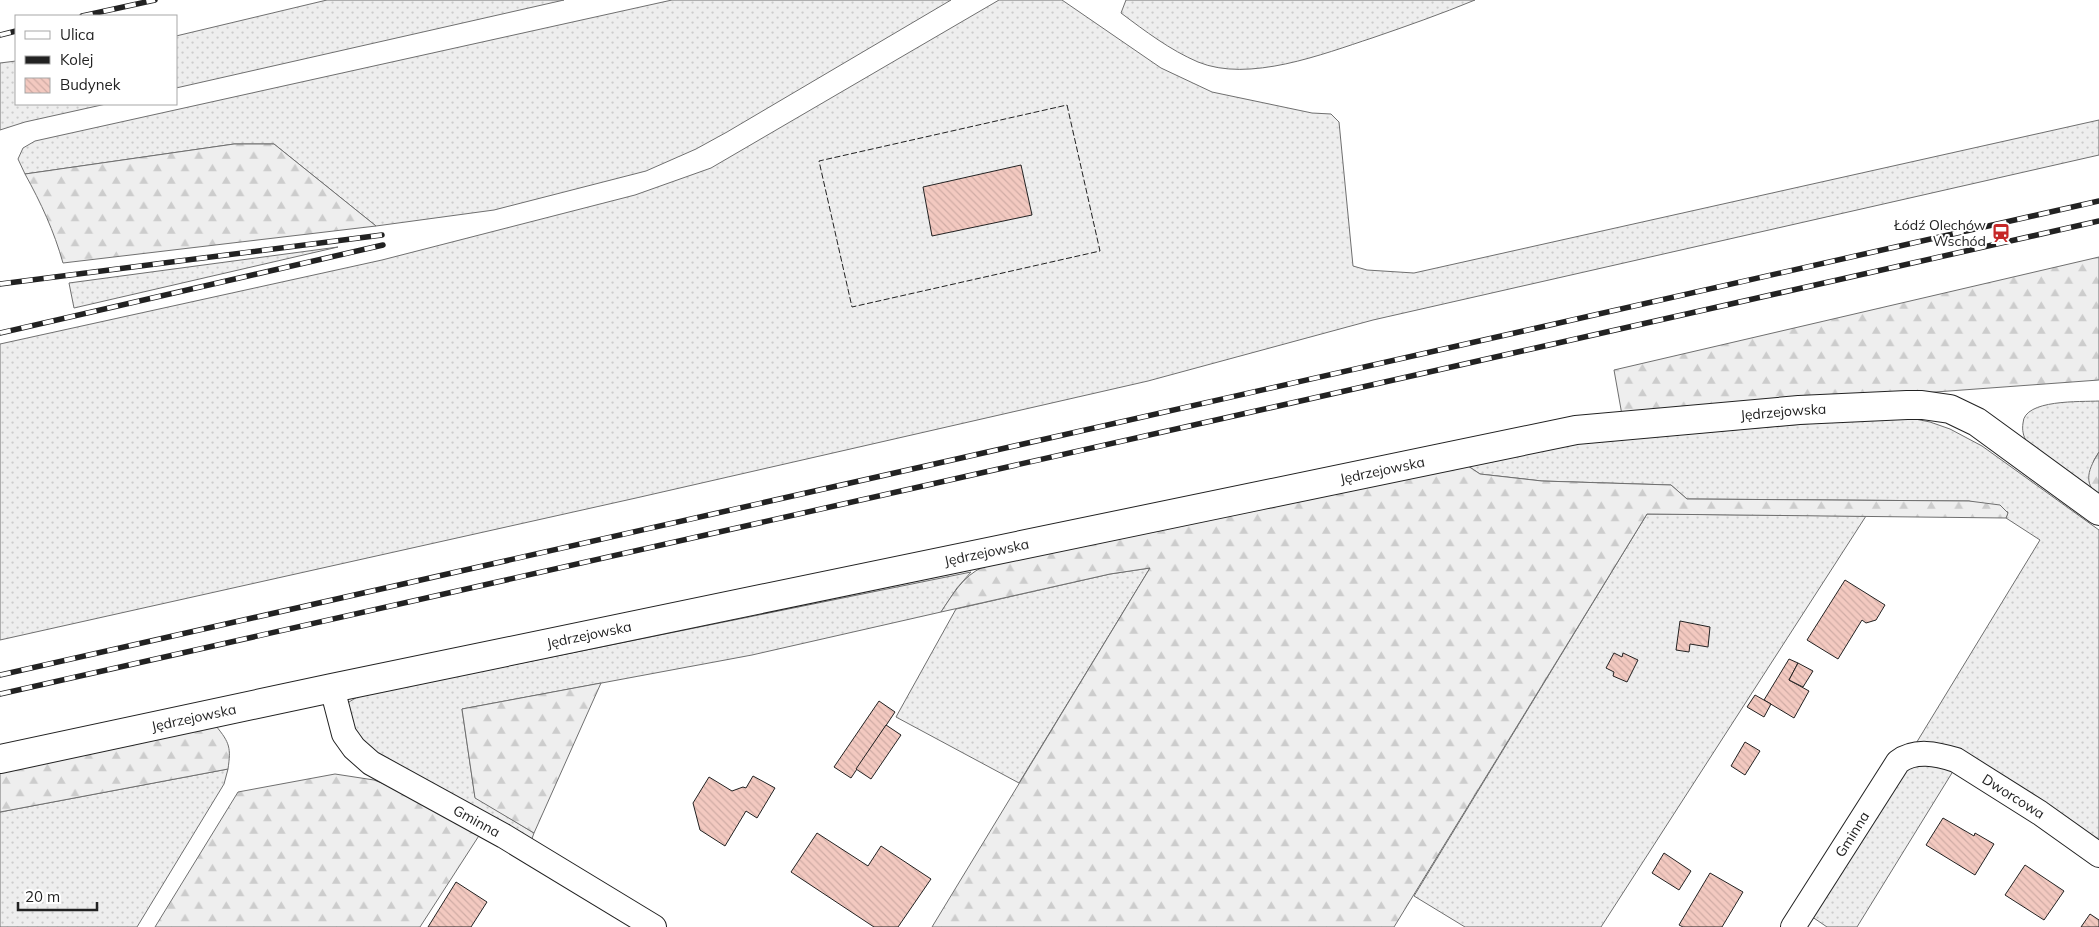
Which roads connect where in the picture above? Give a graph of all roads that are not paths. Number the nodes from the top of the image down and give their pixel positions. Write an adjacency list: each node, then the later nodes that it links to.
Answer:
1 (2099, 511): 2 (street, Jędrzejowska)
2 (332, 688): 4 (street, Jędrzejowska); 6 (street, Gminna)
3 (1921, 754): 5 (street, Dworcowa); 7 (street, Gminna)
4 (0, 759)
5 (2099, 854)
6 (654, 927)
7 (1793, 927)

